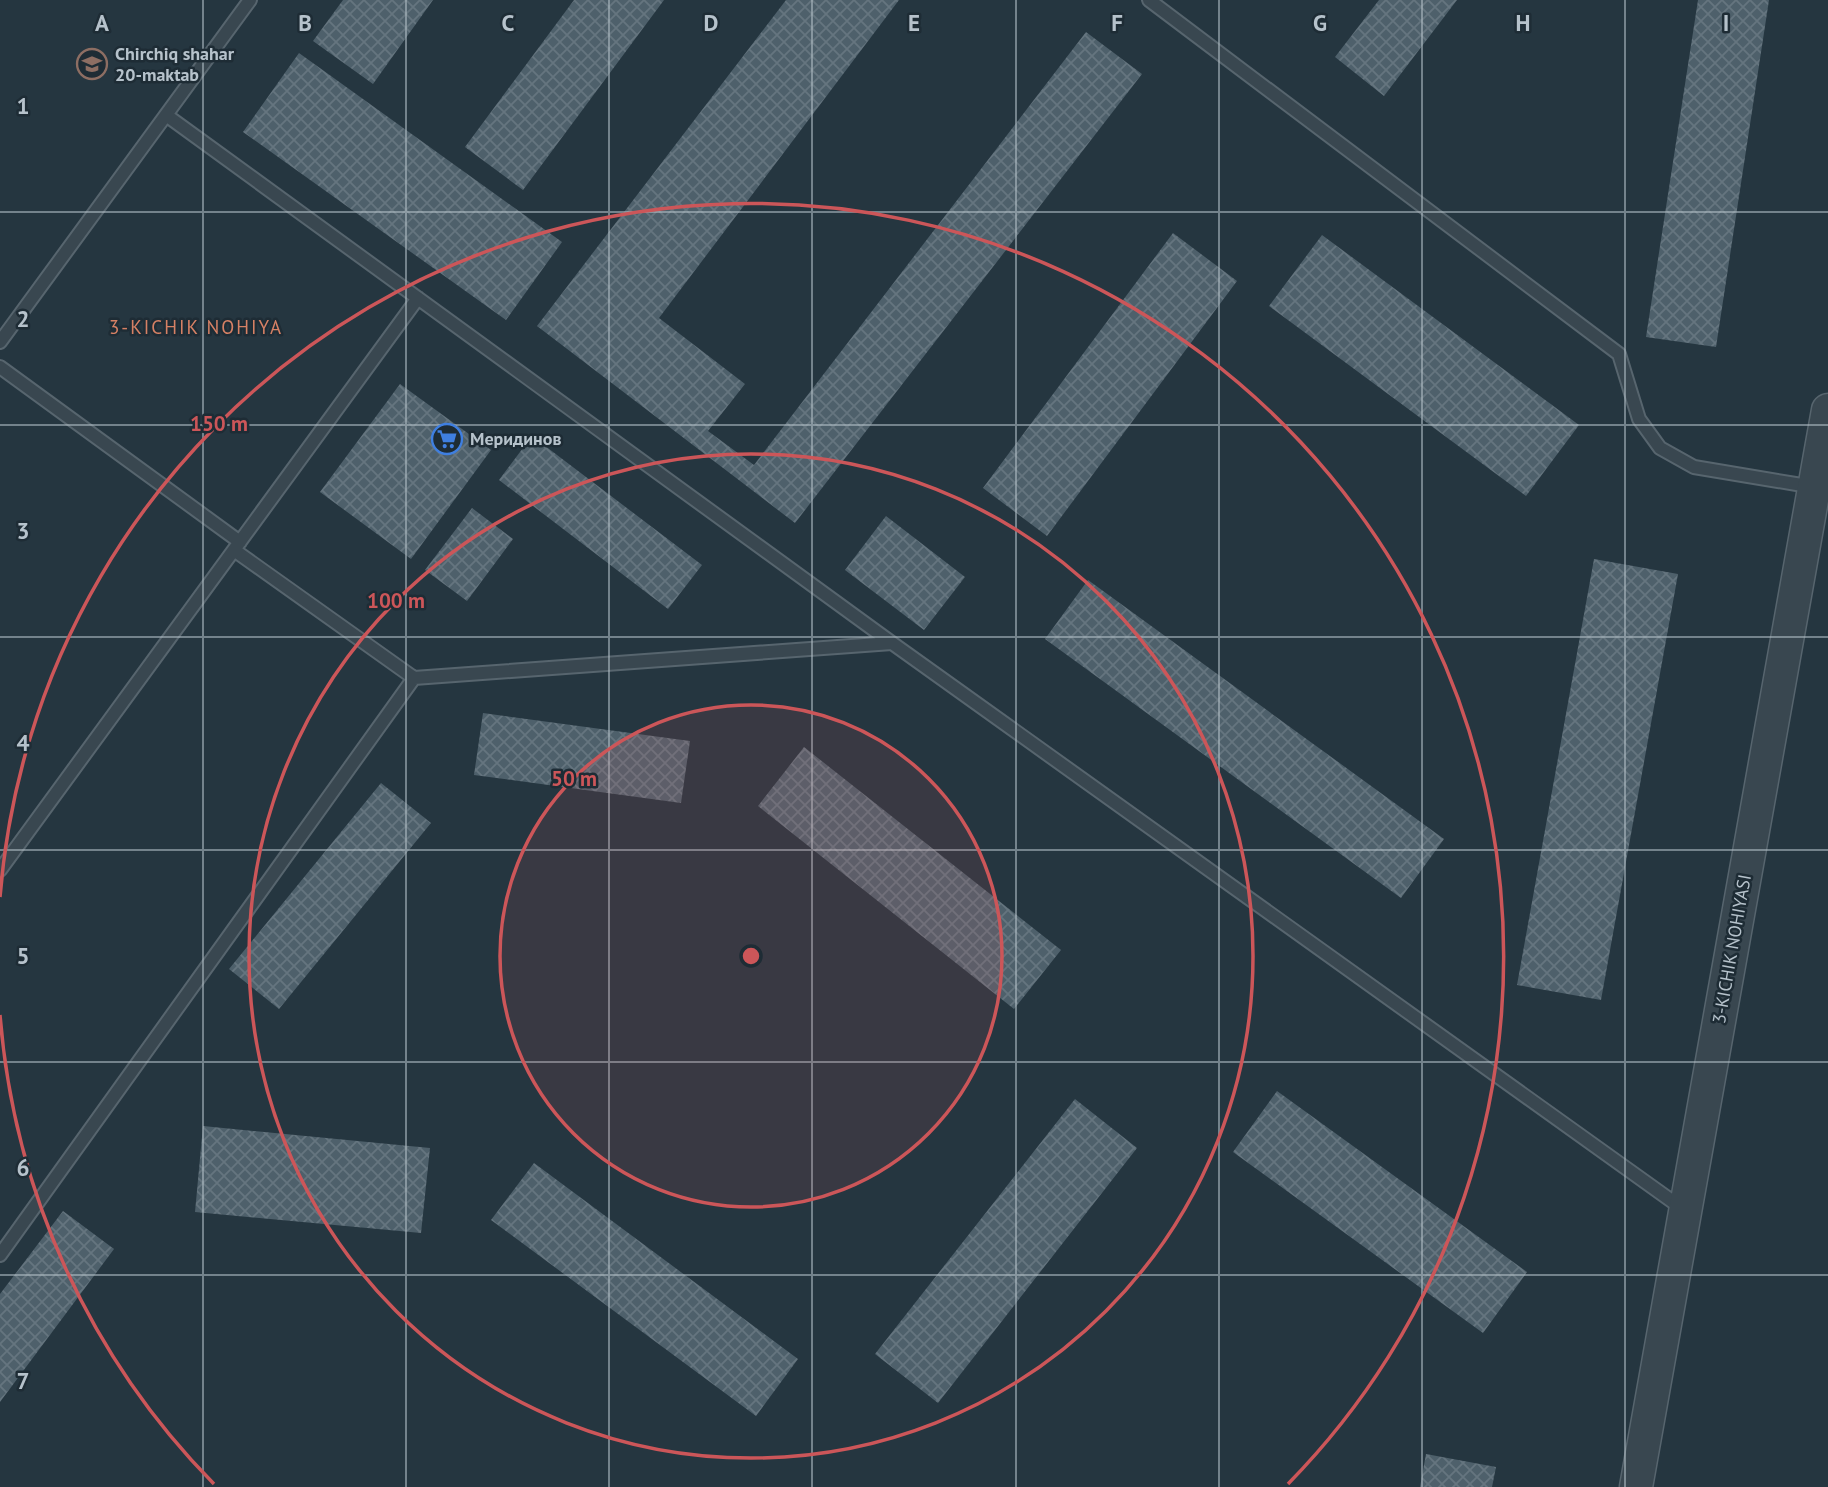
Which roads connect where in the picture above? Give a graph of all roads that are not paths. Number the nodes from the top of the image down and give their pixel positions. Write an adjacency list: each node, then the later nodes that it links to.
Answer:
1 (250, 0): 3 (lane)
2 (1149, 0): 8 (lane)
3 (166, 116): 4 (lane); 5 (lane)
4 (418, 298): 9 (lane); 10 (lane)
5 (0, 342)
6 (0, 367): 9 (lane)
7 (1828, 410): 8 (street, 3-KICHIK NOHIYASI)
8 (1814, 487): 13 (street, 3-KICHIK NOHIYASI)
9 (237, 546): 11 (lane); 12 (lane)
10 (892, 643): 11 (lane); 13 (lane)
11 (414, 678): 14 (lane)
12 (0, 870)
13 (1686, 1211): 15 (street, 3-KICHIK NOHIYASI)
14 (0, 1255)
15 (1636, 1487)

